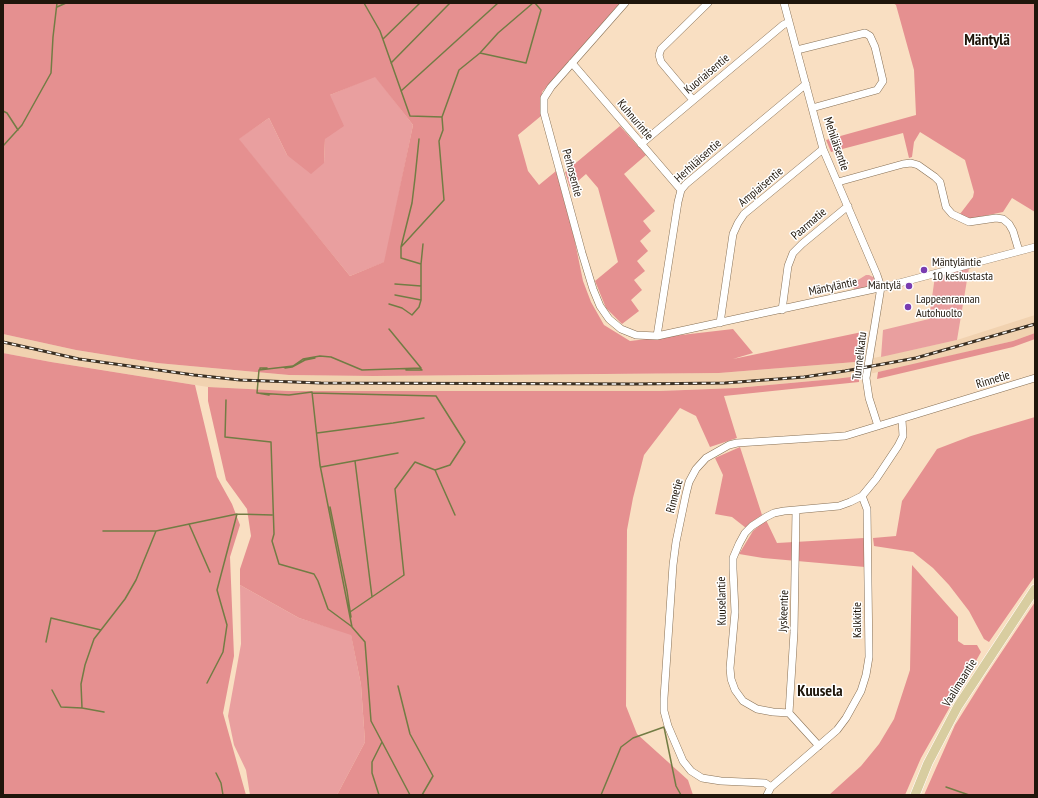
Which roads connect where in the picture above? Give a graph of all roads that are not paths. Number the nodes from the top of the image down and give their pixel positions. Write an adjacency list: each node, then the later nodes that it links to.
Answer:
1 (625, 3): 6 (street, Perhosentie)
2 (708, 3): 8 (street)
3 (784, 3): 4 (street, Mehiläisentie)
4 (789, 22): 5 (street, Mehiläisentie); 8 (street, Kuoriaisentie)
5 (797, 50): 7 (street, Mehiläisentie); 9 (street)
6 (572, 63): 10 (street, Kuhnurintie); 20 (street, Perhosentie)
7 (806, 84): 9 (street, Mehiläisentie); 13 (street, Herhiläisentie)
8 (694, 100): 10 (street, Kuoriaisentie)
9 (812, 108): 11 (street, Mehiläisentie)
10 (641, 144): 13 (street, Kuhnurintie)
11 (823, 149): 12 (street, Mehiläisentie); 19 (street, Ampiaisentie)
12 (838, 182): 14 (street, Mehiläisentie); 16 (street)
13 (681, 190): 20 (street, Herhiläisentie)
14 (848, 206): 17 (street, Mehiläisentie); 18 (street, Paarmatie)
15 (1035, 247): 16 (street, Mäntyläntie)
16 (1019, 251): 17 (street, Mäntyläntie)
17 (881, 288): 18 (street, Mäntyläntie); 23 (street, Tunnelikatu)
18 (782, 310): 19 (street, Mäntyläntie)
19 (720, 323): 20 (street, Mäntyläntie)
20 (658, 336)
21 (1035, 378): 22 (street, Rinnetie)
22 (902, 420): 23 (street, Rinnetie); 24 (street)
23 (878, 426): 29 (street, Rinnetie)
24 (862, 496): 25 (street, Kuuselantie); 28 (street, Kalkkitie)
25 (796, 510): 27 (street, Jyskeentie); 27 (street, Kuuselantie)
26 (1035, 588): 31 (main road, Vaalimaantie)
27 (789, 713): 28 (street)
28 (819, 746): 29 (street, Kalkkitie)
29 (771, 787): 30 (street, Kalkkitie)
30 (767, 795)
31 (915, 795)

